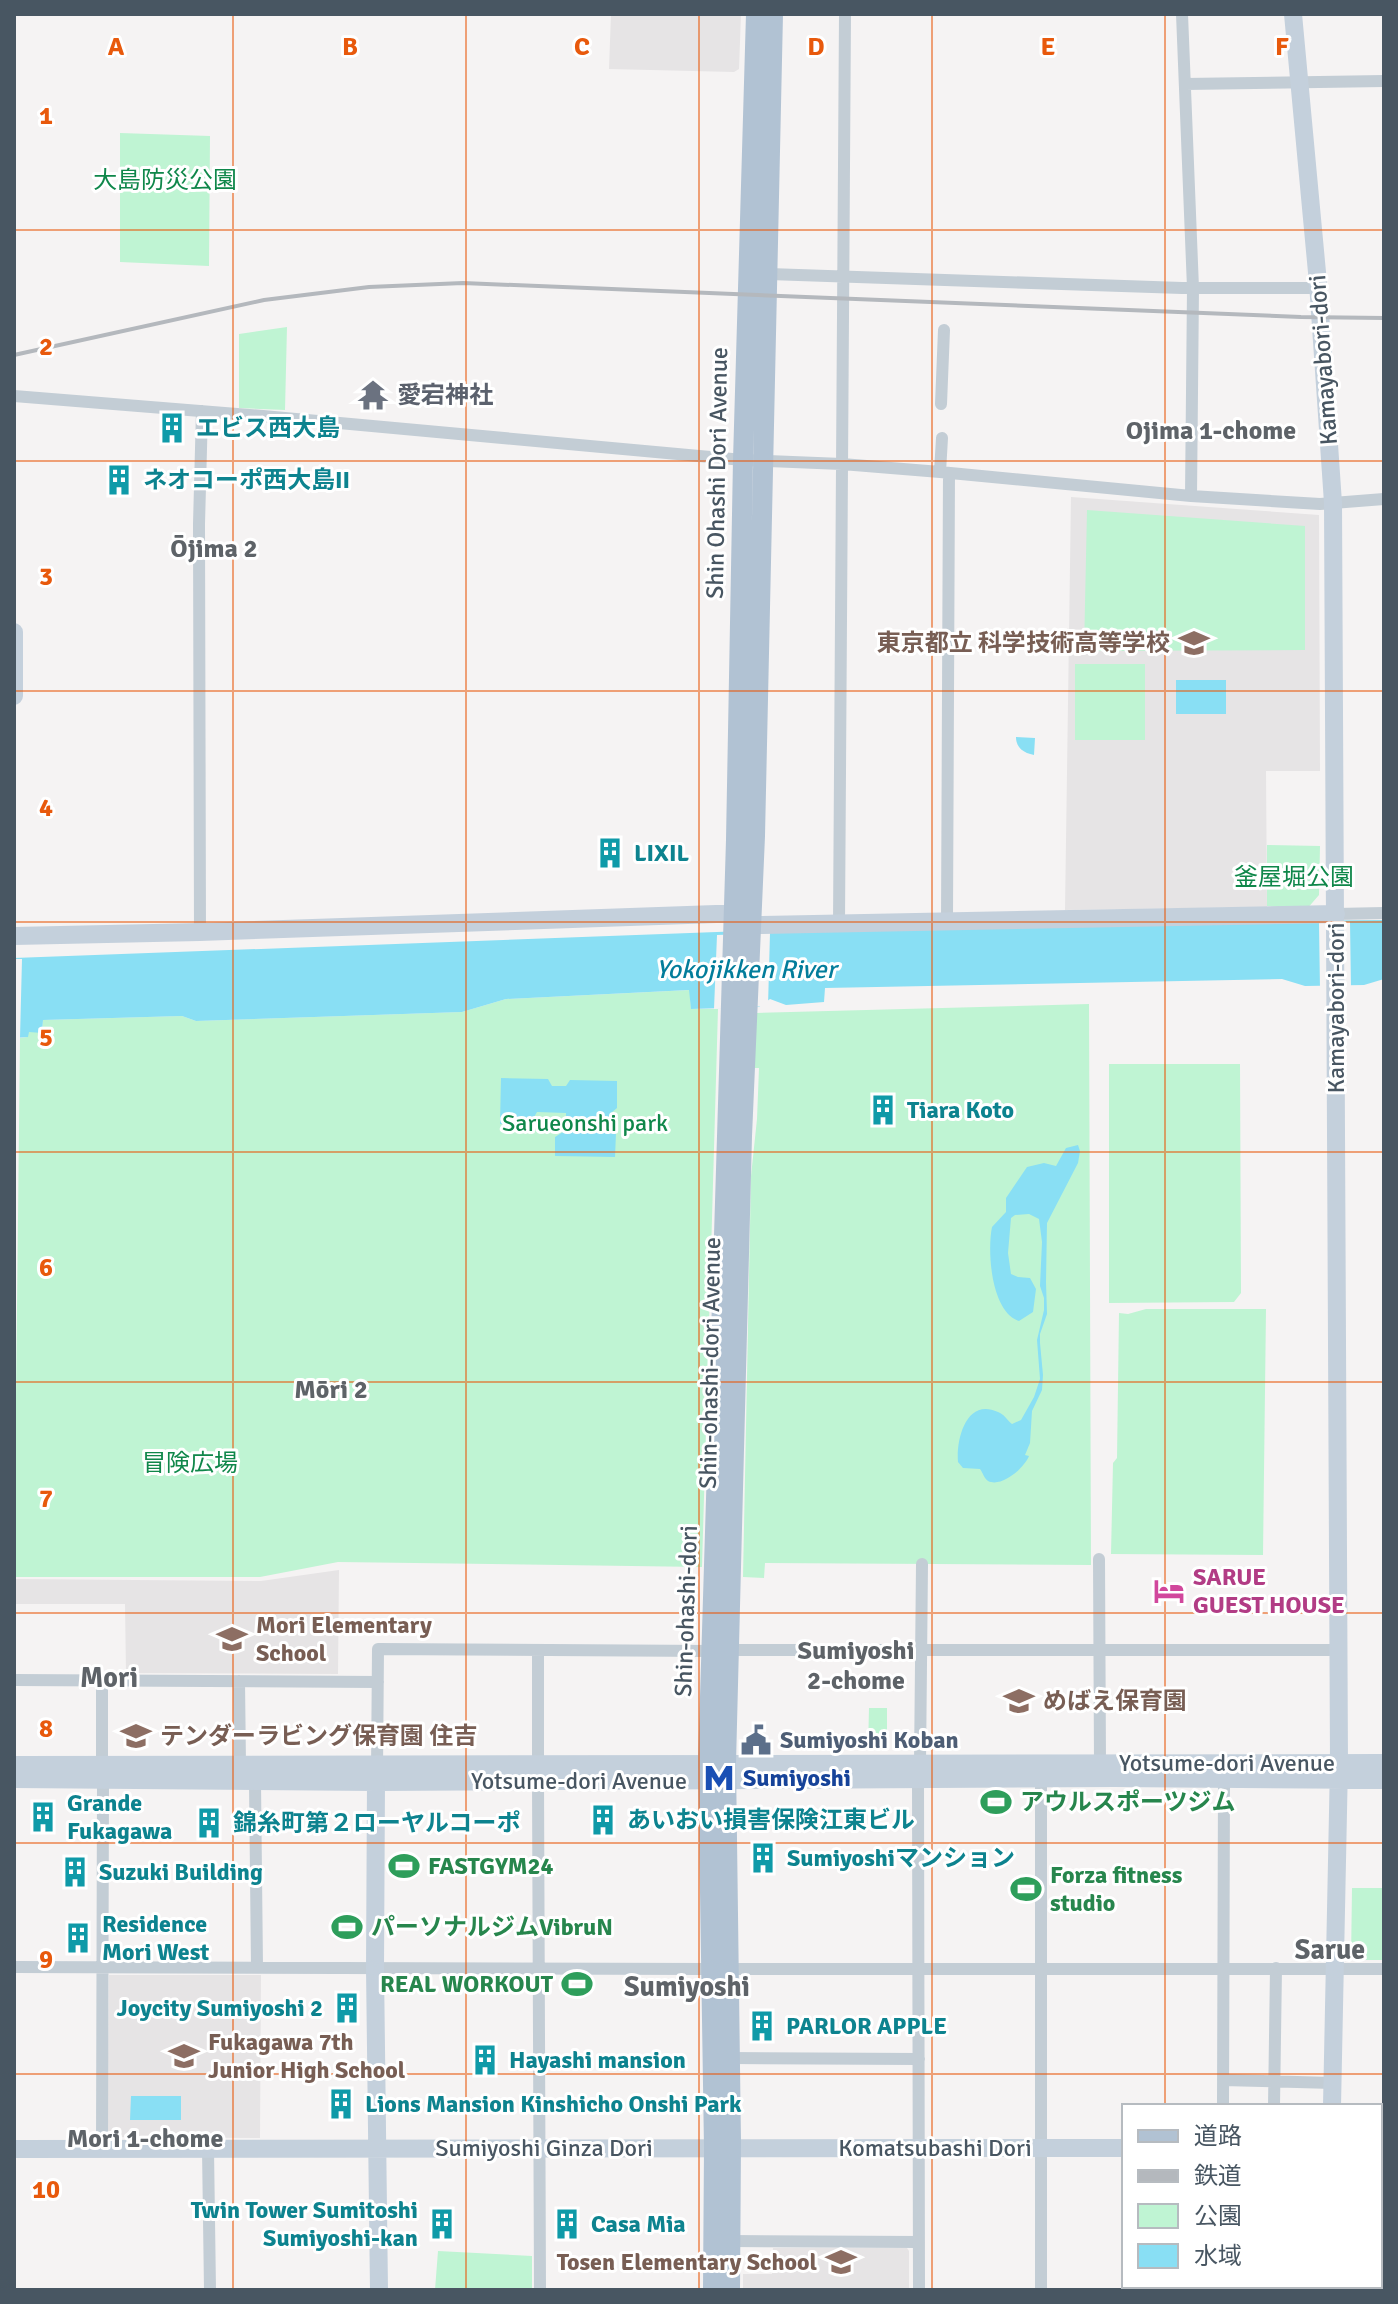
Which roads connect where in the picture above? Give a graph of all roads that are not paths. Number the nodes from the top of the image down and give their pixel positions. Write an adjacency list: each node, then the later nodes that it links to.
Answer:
1 (756, 14): 18 (main road, Shin Ohashi Dori Avenue)
2 (773, 14): 9 (main road, Shin Ohashi Dori Avenue)
3 (845, 14): 10 (street)
4 (1182, 14): 8 (street)
5 (1293, 14): 7 (street, Kamayabori-dori)
6 (1384, 81): 7 (street)
7 (1298, 82): 8 (street); 12 (street, Kamayabori-dori)
8 (1185, 84): 11 (street)
9 (769, 274): 10 (street); 18 (main road, Shin Ohashi Dori Avenue)
10 (843, 277): 11 (street); 19 (street)
11 (1193, 288): 12 (street); 21 (street)
12 (1318, 288): 23 (street, Kamayabori-dori)
13 (944, 330): 15 (street)
14 (14, 396): 16 (street)
15 (941, 404)
16 (202, 411): 18 (street); 31 (street)
17 (942, 438): 20 (street)
18 (753, 460): 19 (street); 30 (main road, Shin Ohashi Dori Avenue)
19 (842, 464): 20 (street); 29 (street)
20 (944, 473): 21 (street); 28 (street)
21 (1191, 496): 23 (street)
22 (1384, 499): 23 (street)
23 (1333, 503): 27 (street, Kamayabori-dori)
24 (14, 632): 25 (street)
25 (14, 696)
26 (1384, 913): 27 (street)
27 (1336, 918): 28 (street); 36 (street, Kamayabori-dori)
28 (947, 920): 29 (street)
29 (839, 923): 30 (street)
30 (741, 926): 31 (street); 37 (main road, Shin-ohashi-dori Avenue)
31 (200, 932): 32 (street)
32 (14, 936)
33 (1099, 1559): 39 (street)
34 (922, 1564): 38 (street)
35 (538, 1650): 37 (street); 43 (street); 49 (street)
36 (1339, 1650): 39 (street); 48 (street, Kamayabori-dori)
37 (720, 1651): 38 (street); 50 (main road, Shin-ohashi-dori Avenue)
38 (921, 1651): 39 (street); 51 (street)
39 (1100, 1651): 45 (street)
40 (14, 1680): 41 (street)
41 (102, 1680): 42 (street); 52 (street)
42 (239, 1681): 43 (street); 47 (street)
43 (378, 1682): 53 (street)
44 (1384, 1763): 48 (street, Yotsume-dori Avenue)
45 (1100, 1764): 48 (street, Yotsume-dori Avenue); 51 (street, Yotsume-dori Avenue)
46 (14, 1765): 52 (street, Yotsume-dori Avenue)
47 (240, 1765): 52 (street, Yotsume-dori Avenue); 53 (street, Yotsume-dori Avenue)
48 (1339, 1771): 56 (street, Yotsume-dori Avenue); 57 (street, Yotsume-dori Avenue); 69 (street, Kamayabori-dori)
49 (538, 1772): 50 (street, Yotsume-dori Avenue); 53 (street, Yotsume-dori Avenue); 63 (street)
50 (717, 1772): 51 (street, Yotsume-dori Avenue); 67 (main road, Shin-ohashi-dori Avenue)
51 (919, 1772): 55 (street, Yotsume-dori Avenue); 64 (street)
52 (102, 1773): 54 (street, Yotsume-dori Avenue); 58 (street, Yotsume-dori Avenue); 60 (street)
53 (377, 1774): 58 (street, Yotsume-dori Avenue); 62 (street)
54 (14, 1779)
55 (1041, 1779): 56 (street, Yotsume-dori Avenue); 65 (street)
56 (1224, 1779): 68 (street)
57 (1384, 1780)
58 (255, 1782): 61 (street)
59 (14, 1967): 60 (street)
60 (103, 1967): 61 (street); 83 (street)
61 (257, 1967): 62 (street)
62 (375, 1968): 63 (street); 85 (street)
63 (539, 1968): 67 (street); 86 (street)
64 (919, 1968): 65 (street); 67 (street); 72 (street)
65 (1041, 1968): 68 (street); 80 (street)
66 (1276, 1968): 68 (street); 69 (street); 74 (street)
67 (719, 1969): 71 (main road, Shin-ohashi-dori Avenue); 79 (main road)
68 (1223, 1969): 73 (street)
69 (1335, 1969): 70 (street); 75 (street, Kamayabori-dori)
70 (1384, 1969)
71 (730, 2058): 72 (street); 79 (main road, Shin-ohashi-dori Avenue)
72 (919, 2059): 87 (street)
73 (1223, 2080): 74 (street); 76 (street)
74 (1275, 2080): 75 (street); 77 (street)
75 (1333, 2083): 78 (street, Kamayabori-dori)
76 (1223, 2104)
77 (1274, 2104)
78 (1332, 2104)
79 (730, 2148): 86 (street, Sumiyoshi Ginza Dori); 87 (street, Komatsubashi Dori); 88 (main road, Shin-ohashi-dori Avenue); 93 (main road)
80 (1041, 2148): 81 (street, Komatsubashi Dori); 87 (street, Komatsubashi Dori); 96 (street)
81 (1122, 2148)
82 (14, 2149): 83 (street, Sumiyoshi Ginza Dori)
83 (102, 2149): 84 (street, Sumiyoshi Ginza Dori)
84 (208, 2149): 85 (street, Sumiyoshi Ginza Dori); 90 (street)
85 (377, 2149): 86 (street, Sumiyoshi Ginza Dori); 91 (street)
86 (539, 2149): 92 (street)
87 (920, 2149): 89 (street)
88 (731, 2241): 89 (street); 94 (main road, Shin-ohashi-dori Avenue)
89 (919, 2242): 95 (street)
90 (210, 2290)
91 (379, 2290)
92 (540, 2290)
93 (713, 2290)
94 (730, 2290)
95 (919, 2290)
96 (1041, 2290)

